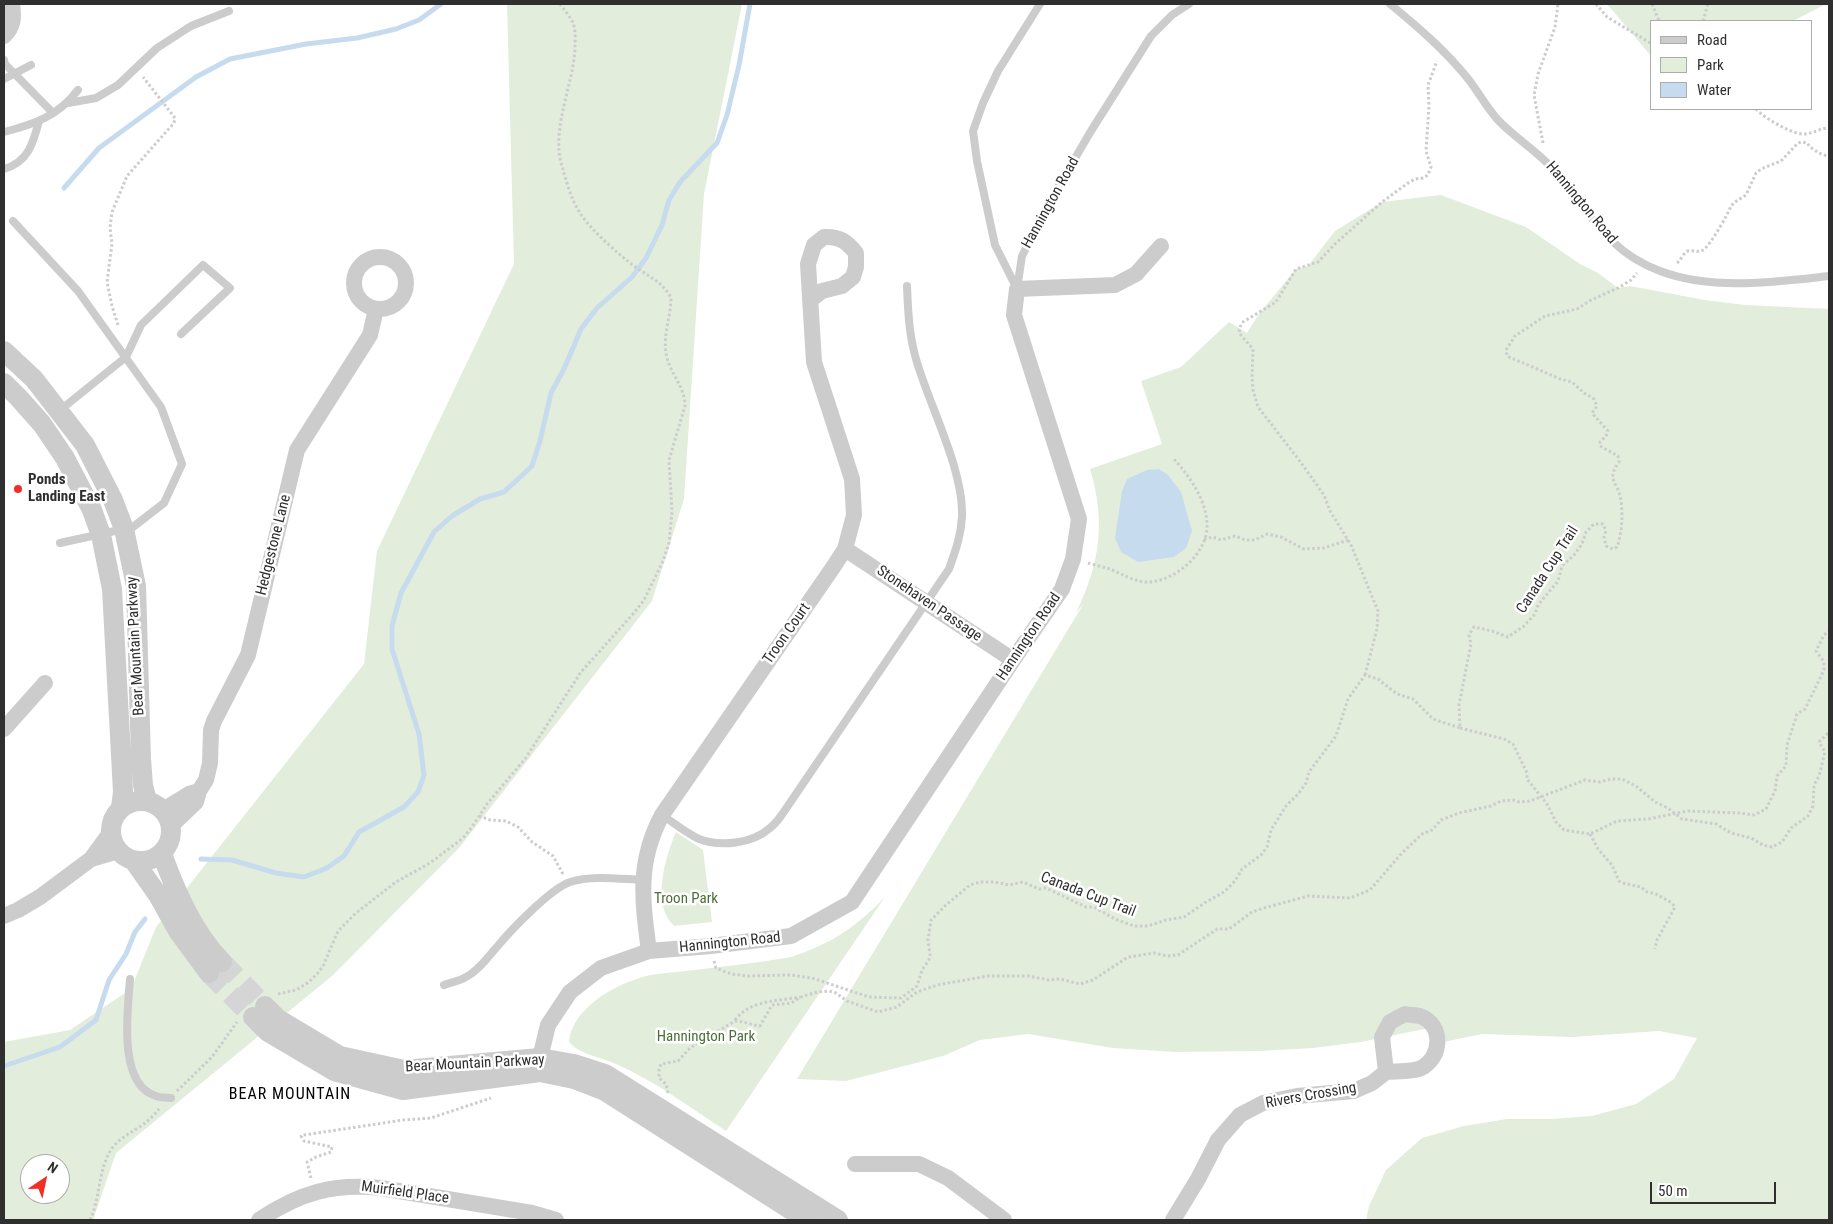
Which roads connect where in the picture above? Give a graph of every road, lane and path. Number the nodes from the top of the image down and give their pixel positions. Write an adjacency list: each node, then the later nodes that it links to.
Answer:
1 (12, 4): 13 (street)
2 (560, 4): 65 (path)
3 (1040, 4): 36 (lane)
4 (1189, 4): 36 (lane, Hannington Road)
5 (1390, 4): 15 (lane, Hannington Road)
6 (1558, 4): 29 (path)
7 (1596, 4): 14 (path)
8 (1652, 4): 11 (path)
9 (1708, 4): 12 (path)
10 (229, 11): 22 (lane)
11 (1659, 20)
12 (1703, 20)
13 (4, 36)
14 (1650, 43)
15 (1444, 52): 29 (lane, Hannington Road); 49 (path)
16 (4, 60): 18 (lane)
17 (31, 65): 18 (lane)
18 (15, 74): 20 (lane); 24 (lane)
19 (142, 75): 39 (path)
20 (4, 79)
21 (78, 90): 22 (lane)
22 (68, 103): 24 (lane)
23 (1757, 110): 26 (path)
24 (53, 113): 25 (lane)
25 (39, 121): 27 (lane); 30 (lane)
26 (1829, 128)
27 (4, 132)
28 (1829, 157): 33 (path, Canada Cup Trail)
29 (1545, 161): 33 (lane, Hannington Road)
30 (4, 169)
31 (13, 220): 42 (lane)
32 (1161, 246): 36 (street)
33 (1650, 267): 34 (lane, Hannington Road); 58 (path, Canada Cup Trail)
34 (1829, 276)
35 (907, 286): 53 (lane)
36 (1017, 289): 52 (street, Hannington Road)
37 (810, 300): 51 (street, Troon Court)
38 (376, 309): 63 (street, Hedgestone Lane)
39 (119, 328)
40 (181, 334): 42 (lane)
41 (4, 351): 44 (street, Bear Mountain Parkway)
42 (126, 357): 44 (lane); 46 (lane)
43 (4, 383): 44 (street, Bear Mountain Parkway)
44 (51, 417): 46 (street, Bear Mountain Parkway); 47 (street, Bear Mountain Parkway)
45 (1173, 458): 48 (path)
46 (124, 530): 47 (lane); 63 (street, Bear Mountain Parkway)
47 (101, 535): 50 (lane); 62 (street, Bear Mountain Parkway)
48 (1204, 539): 49 (path); 52 (path)
49 (1348, 540): 56 (path)
50 (60, 543)
51 (845, 549): 53 (street, Stonehaven Passage); 66 (street, Troon Court)
52 (1073, 559): 55 (street, Hannington Road)
53 (926, 601): 55 (street, Stonehaven Passage); 66 (lane)
54 (1829, 631): 64 (path)
55 (1013, 660): 73 (street, Hannington Road)
56 (1365, 675): 58 (path); 73 (path, Canada Cup Trail)
57 (46, 683): 59 (street)
58 (1460, 728): 61 (path)
59 (4, 729)
60 (1829, 732): 64 (path)
61 (1541, 796): 64 (path); 67 (path); 78 (path)
62 (121, 808): 63 (street); 68 (street)
63 (160, 812): 69 (street)
64 (1675, 814): 67 (path)
65 (479, 816): 71 (path); 79 (path)
66 (662, 816): 70 (street, Troon Court)
67 (1590, 834): 74 (path)
68 (121, 848): 69 (street); 69 (street); 72 (street)
69 (162, 854)
70 (642, 880): 71 (lane); 75 (street, Troon Court)
71 (567, 883): 77 (lane)
72 (5, 912)
73 (711, 946): 75 (street, Hannington Road)
74 (1655, 949)
75 (649, 951): 81 (street, Hannington Road)
76 (130, 978): 84 (lane)
77 (444, 985)
78 (803, 996): 80 (path); 80 (path)
79 (263, 1006): 81 (street, Bear Mountain Parkway)
80 (735, 1021): 83 (path)
81 (540, 1065): 90 (street, Bear Mountain Parkway); 91 (street, Bear Mountain Parkway)
82 (1386, 1072): 93 (street, Rivers Crossing)
83 (669, 1096)
84 (171, 1098)
85 (496, 1098): 87 (path)
86 (855, 1164): 92 (street)
87 (316, 1193): 88 (street, Muirfield Place); 89 (street, Muirfield Place)
88 (259, 1220)
89 (556, 1220)
90 (807, 1220)
91 (838, 1220)
92 (1004, 1220)
93 (1173, 1220)

